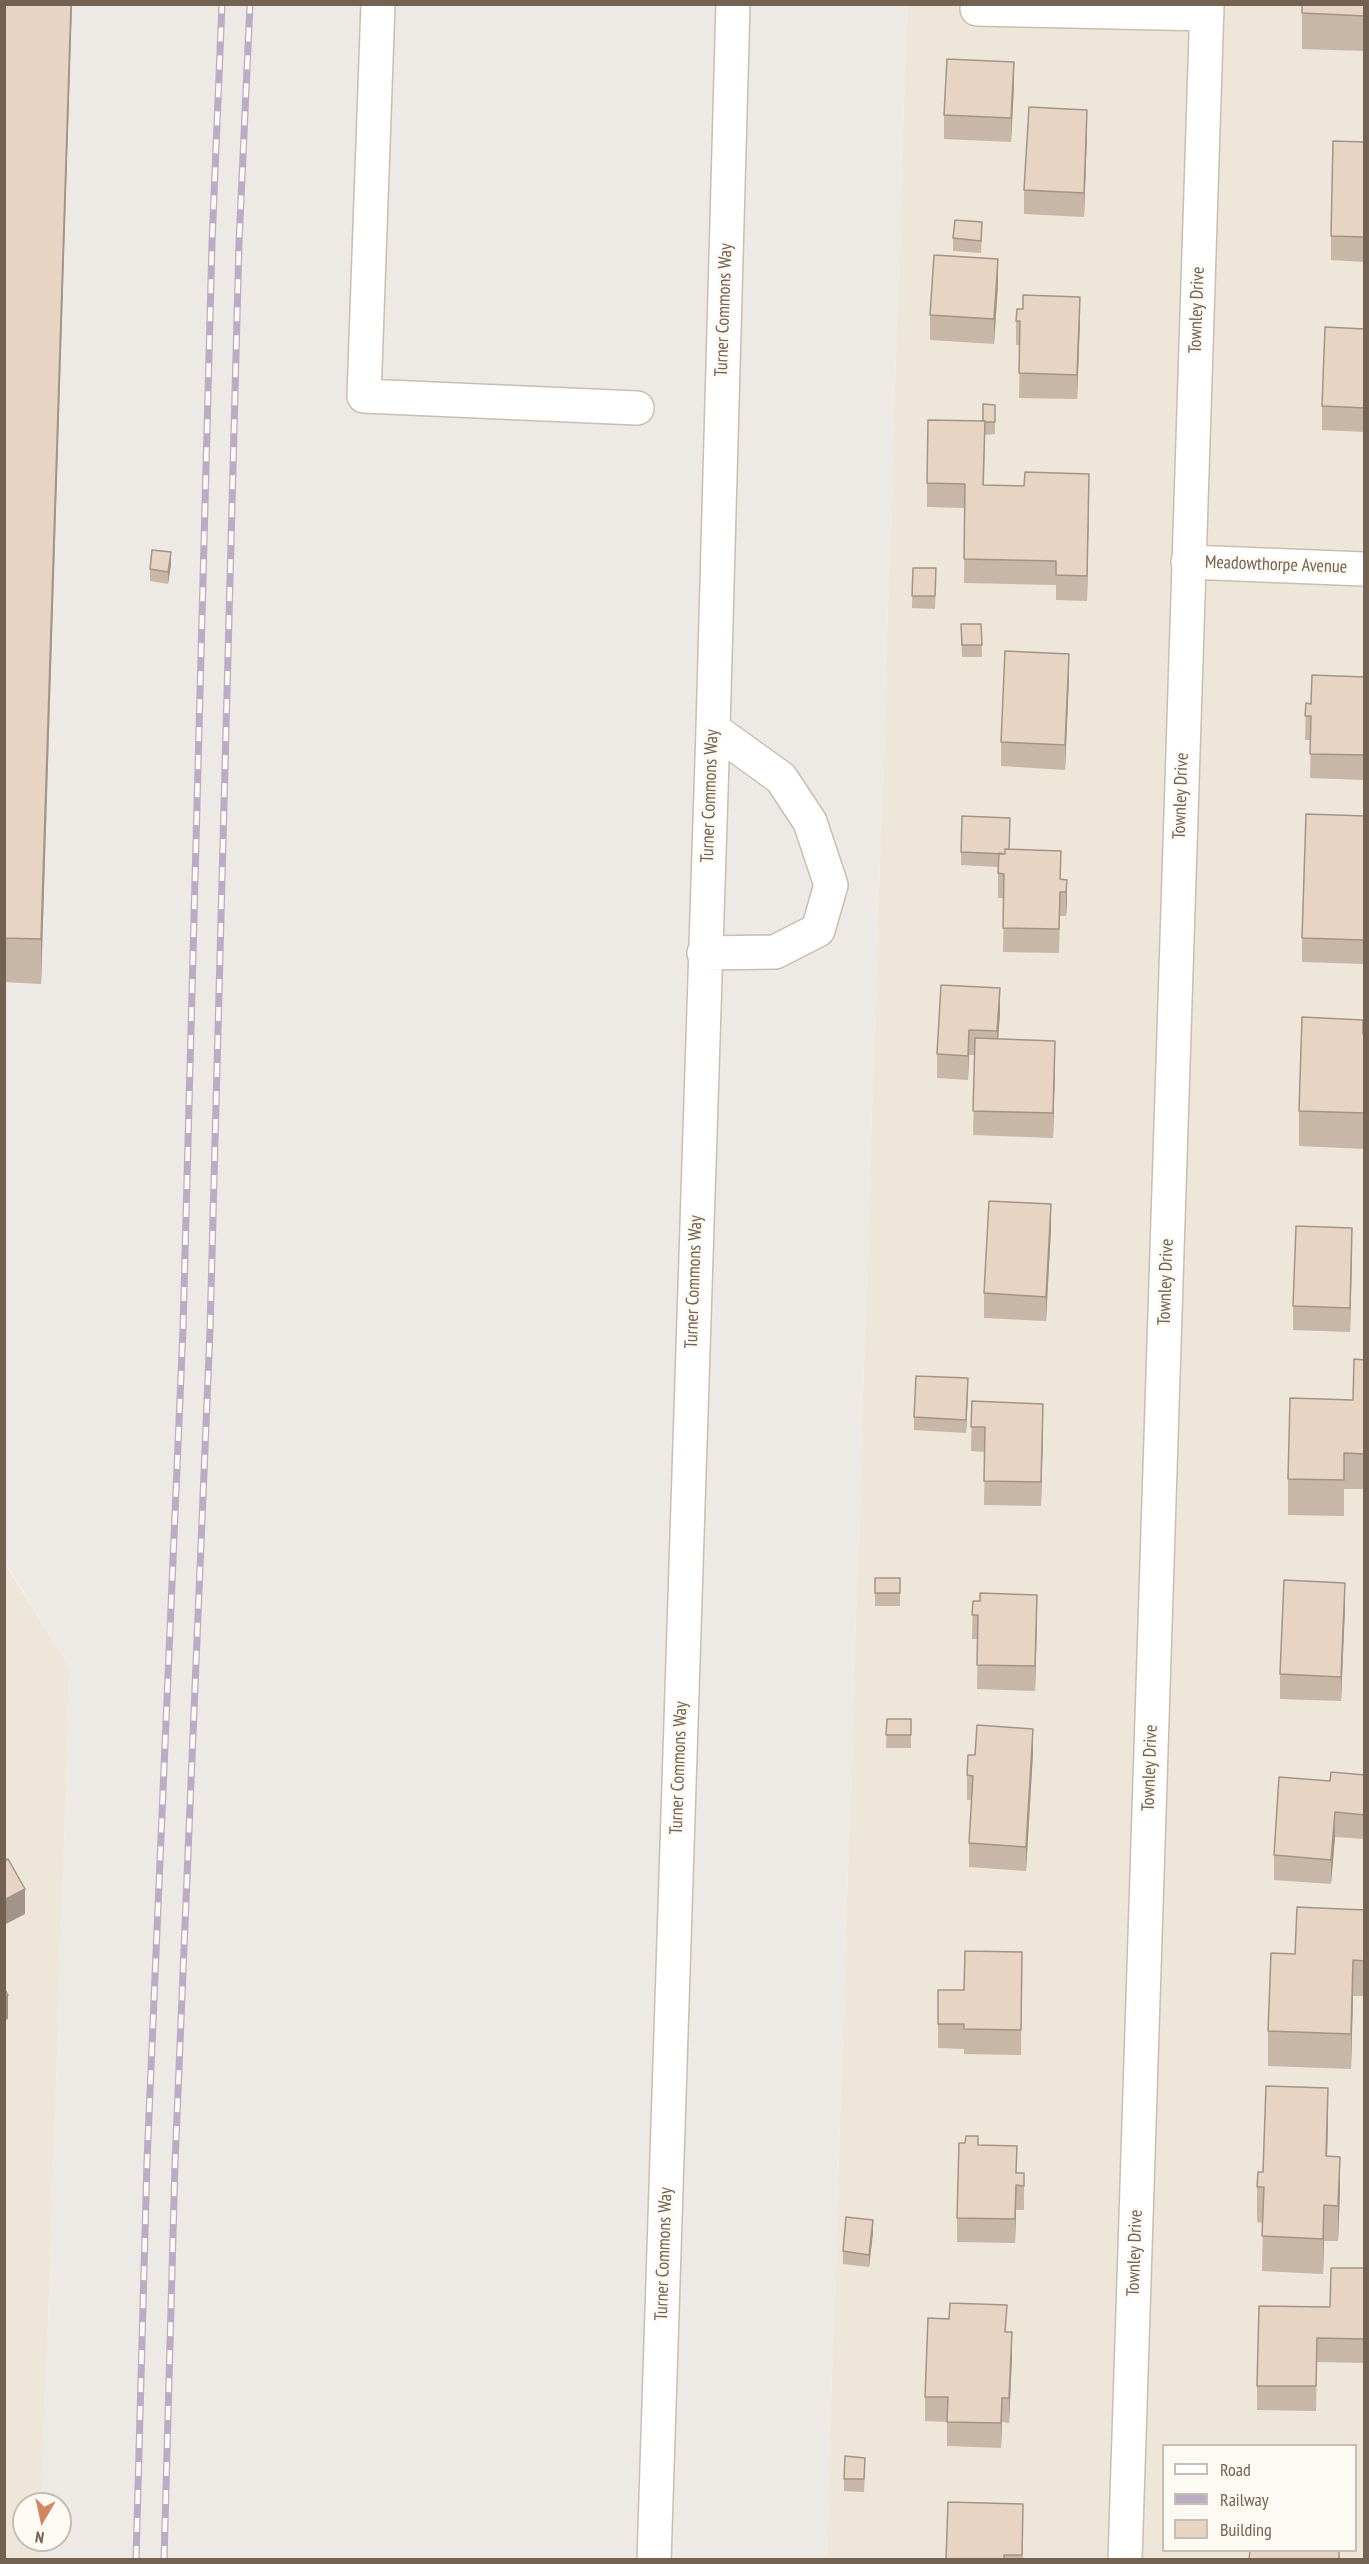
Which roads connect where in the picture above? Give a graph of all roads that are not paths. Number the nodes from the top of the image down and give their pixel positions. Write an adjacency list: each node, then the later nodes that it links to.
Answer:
1 (378, 4): 5 (street)
2 (733, 4): 8 (street, Turner Commons Way)
3 (977, 9): 4 (street)
4 (1207, 9): 6 (street, Townley Drive)
5 (637, 408)
6 (1188, 562): 7 (street, Meadowthorpe Avenue); 11 (street, Townley Drive)
7 (1365, 569)
8 (712, 729): 9 (street, Turner Commons Way); 9 (street)
9 (704, 953): 10 (street, Turner Commons Way)
10 (654, 2559)
11 (1125, 2559)

